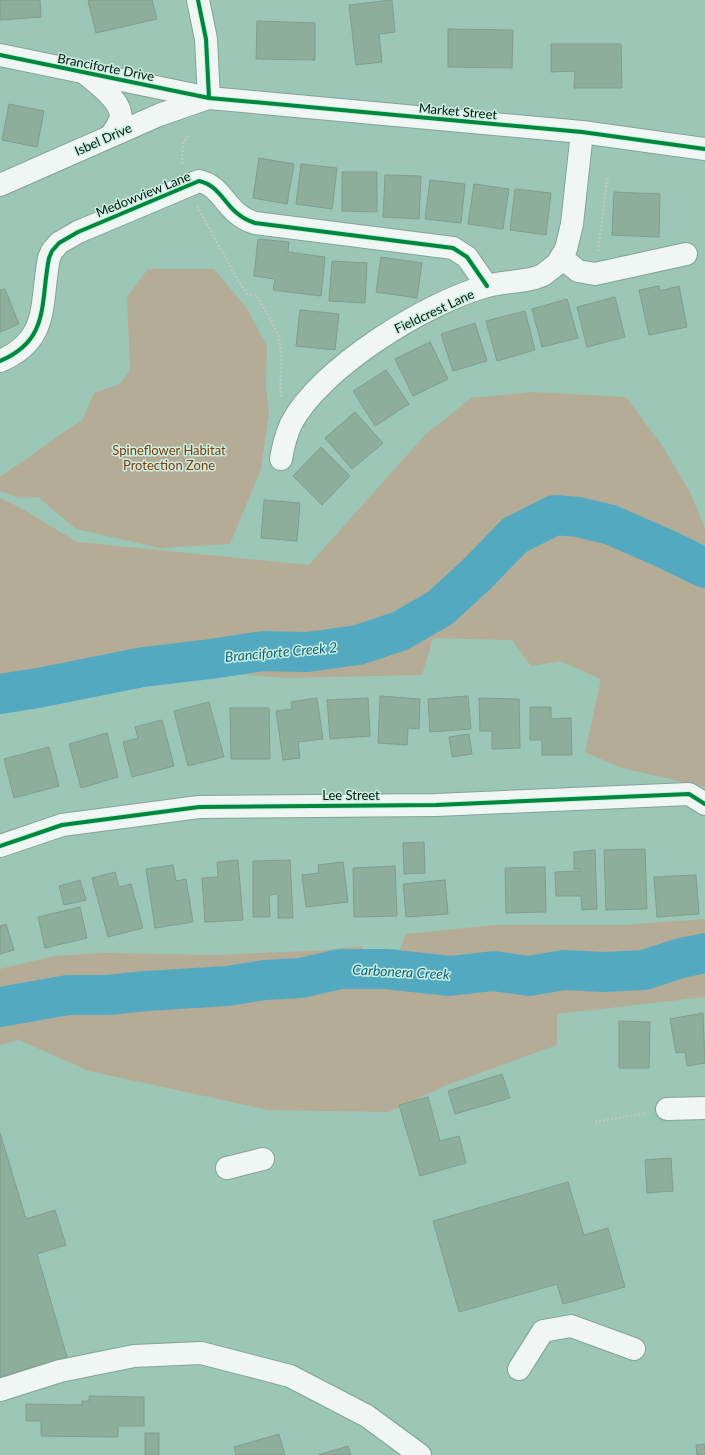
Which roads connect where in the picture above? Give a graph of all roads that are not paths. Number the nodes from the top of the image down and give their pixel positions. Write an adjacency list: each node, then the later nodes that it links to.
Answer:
1 (198, 0): 4 (street)
2 (0, 55): 3 (street, Branciforte Drive)
3 (85, 73): 4 (street, Branciforte Drive); 6 (street)
4 (209, 98): 5 (street, Market Street); 6 (street, Isbel Drive)
5 (582, 132): 7 (street, Market Street); 10 (street, Fieldcrest Lane)
6 (112, 134): 8 (street, Isbel Drive)
7 (705, 149)
8 (0, 185)
9 (686, 254): 10 (street)
10 (562, 258): 11 (street, Fieldcrest Lane)
11 (487, 286): 12 (street, Medowview Lane); 13 (street, Fieldcrest Lane)
12 (0, 361)
13 (281, 459)
14 (705, 804): 15 (street, Lee Street)
15 (0, 846)
16 (705, 1108): 17 (street)
17 (667, 1109)
18 (263, 1159): 19 (street)
19 (227, 1168)
20 (634, 1349): 21 (street)
21 (519, 1369)
22 (0, 1390): 23 (street)
23 (420, 1455)

